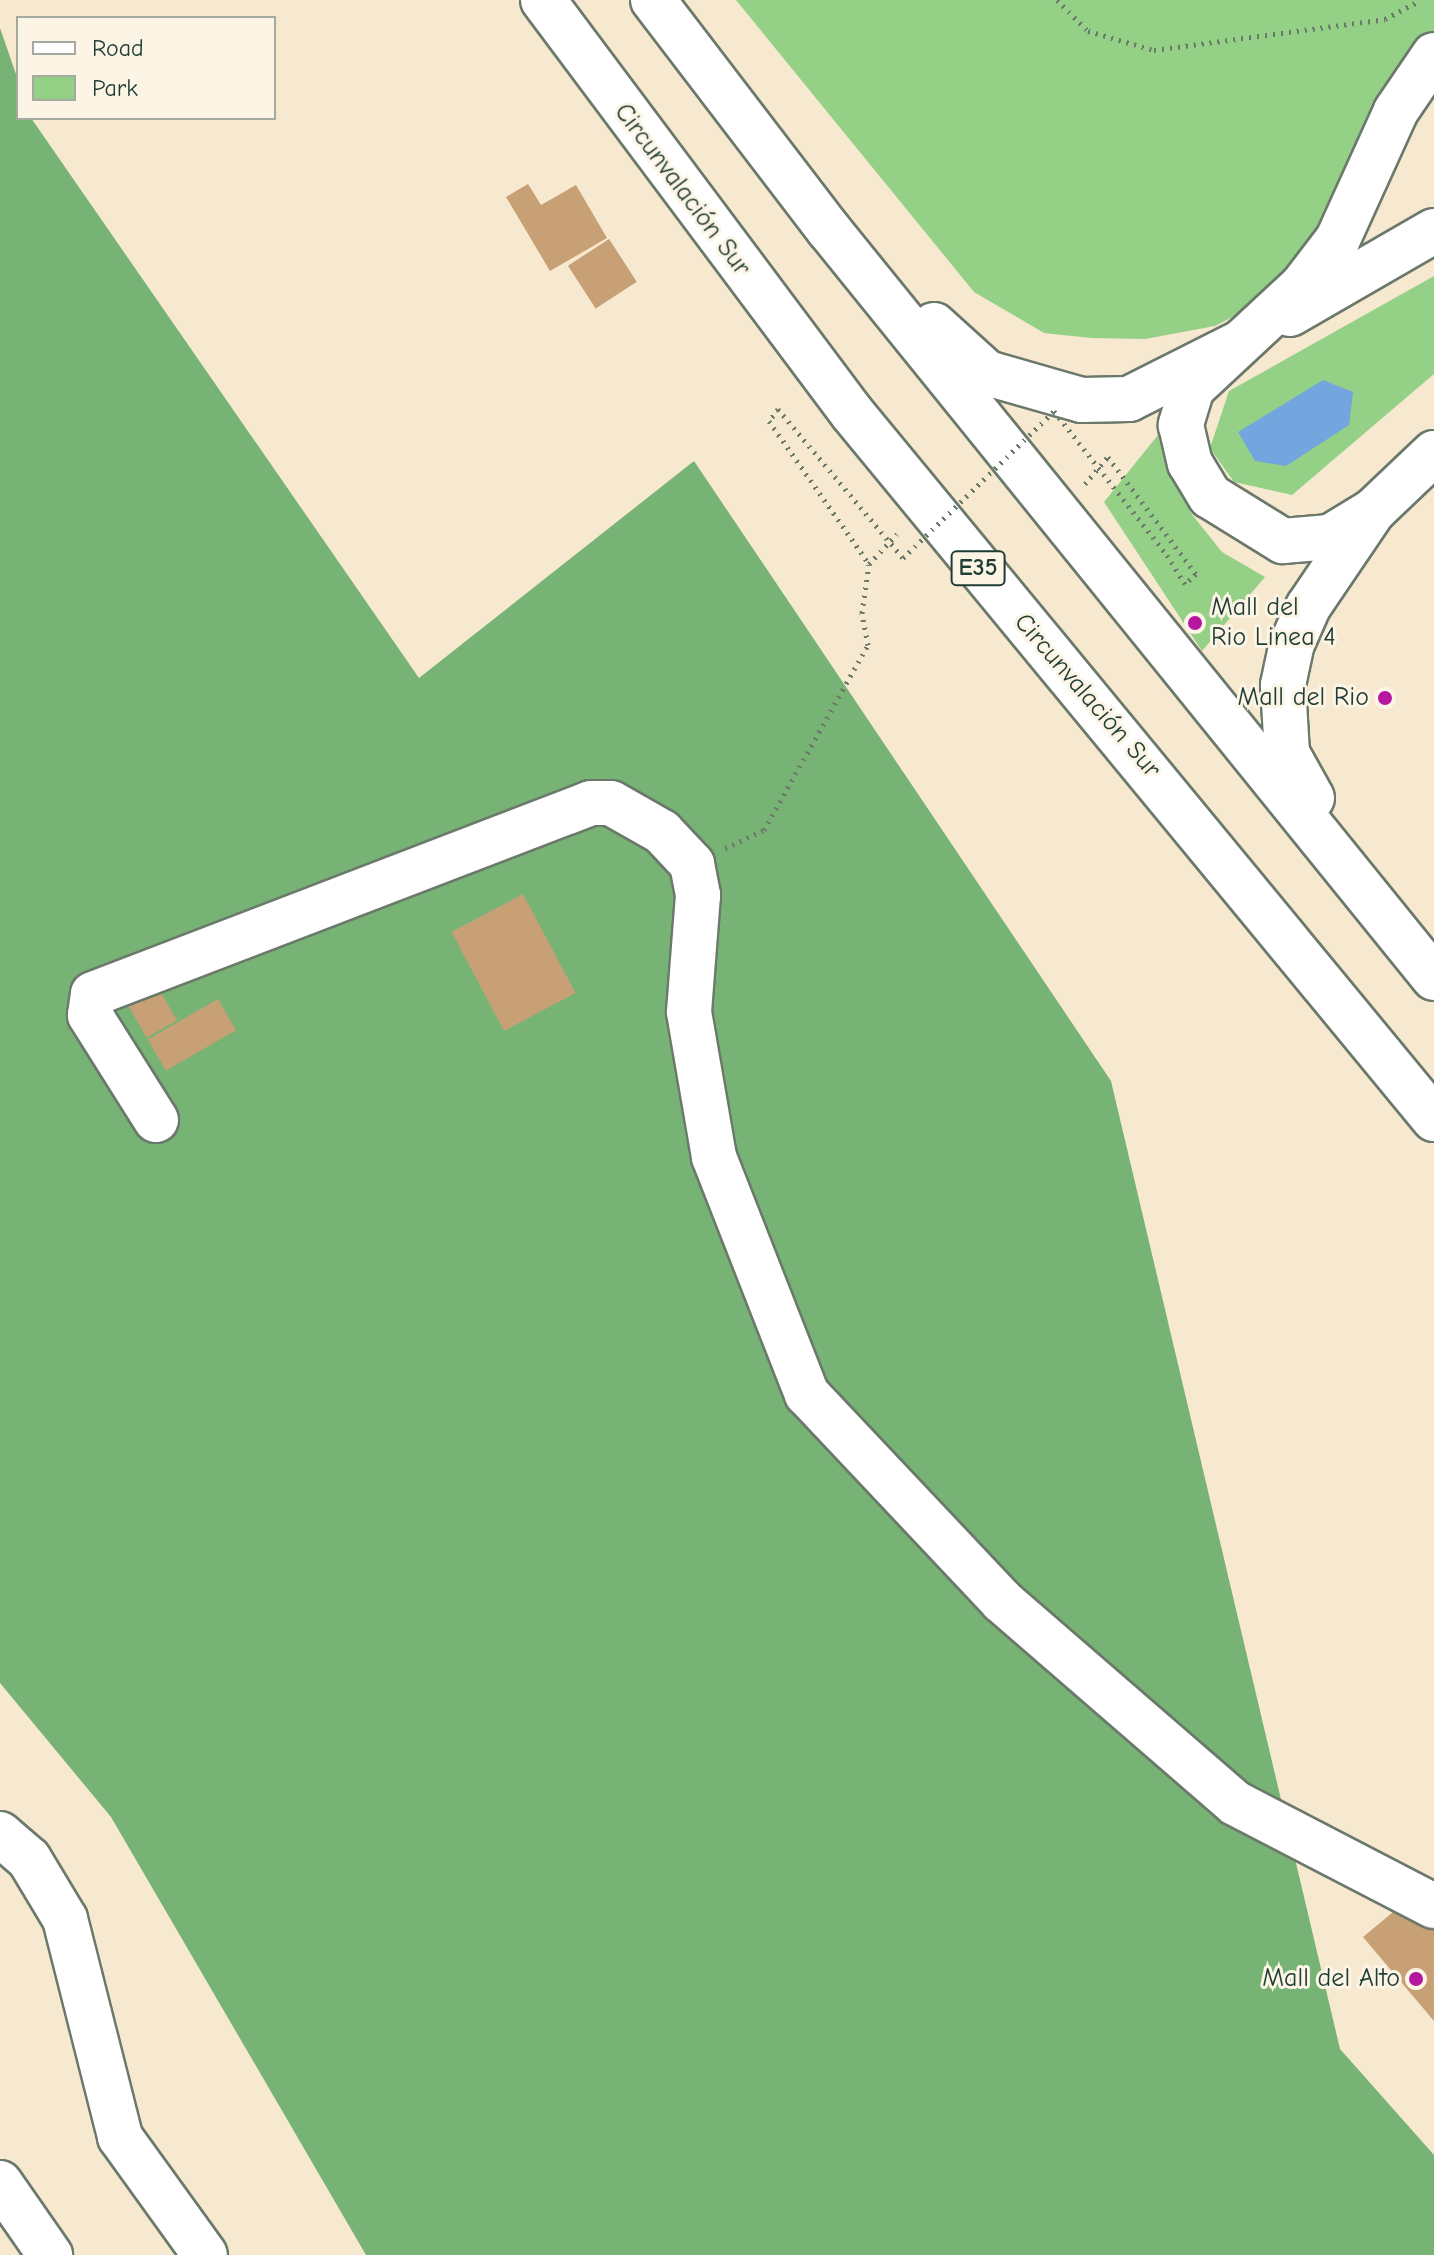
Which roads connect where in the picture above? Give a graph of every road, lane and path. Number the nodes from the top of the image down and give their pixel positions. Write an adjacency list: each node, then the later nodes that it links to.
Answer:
1 (543, 0): 17 (main road, Circunvalación Sur / E35)
2 (653, 0): 6 (main road)
3 (1057, 0): 4 (path)
4 (1420, 0)
5 (1434, 55): 8 (main road)
6 (829, 230): 8 (main road); 11 (main road)
7 (1434, 231): 8 (main road)
8 (1240, 343): 10 (main road)
9 (1434, 453): 10 (main road)
10 (1373, 511): 15 (main road)
11 (1059, 514): 13 (path, bridge); 15 (main road)
12 (897, 534): 13 (path)
13 (869, 564): 14 (path)
14 (692, 864): 18 (main road); 20 (main road)
15 (1387, 919): 16 (main road)
16 (1434, 978)
17 (1434, 1119)
18 (156, 1120)
19 (0, 1834): 23 (main road)
20 (1434, 1906)
21 (0, 2183): 22 (main road)
22 (50, 2255)
23 (205, 2255)

